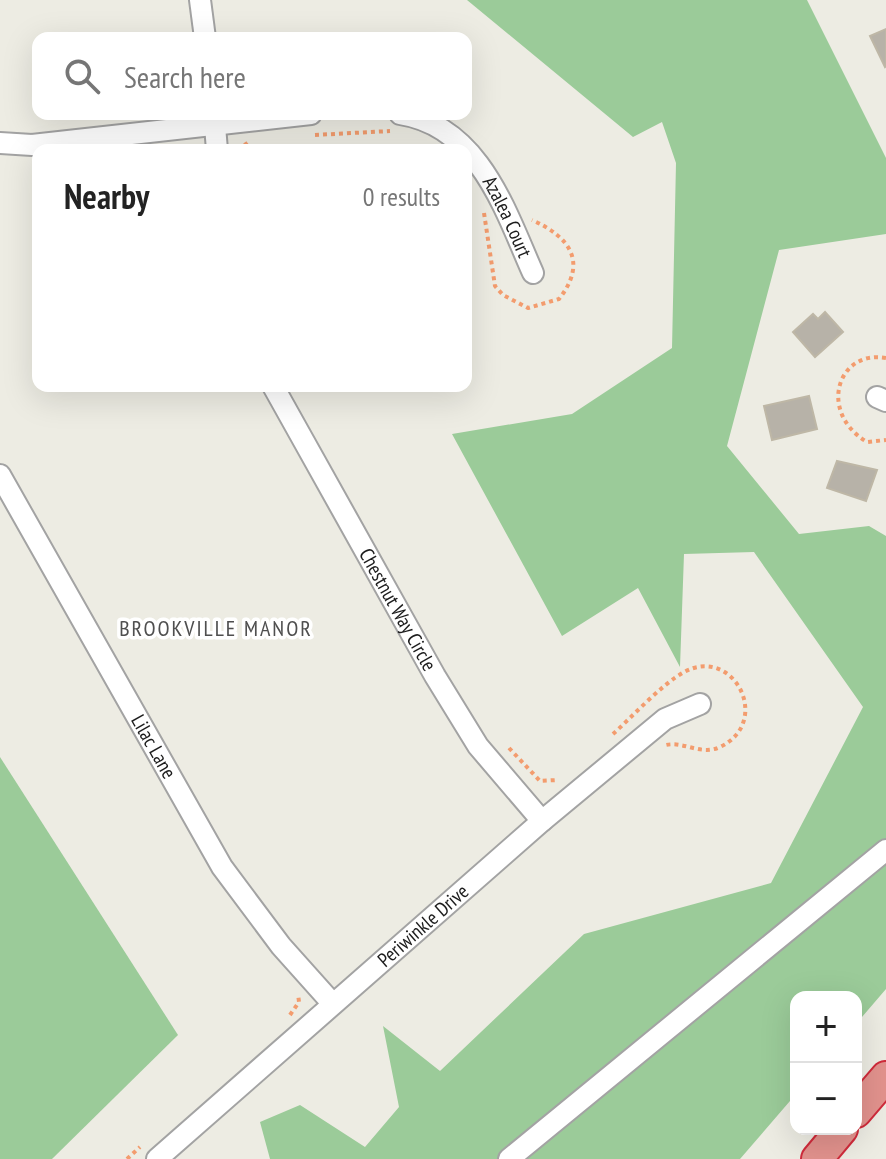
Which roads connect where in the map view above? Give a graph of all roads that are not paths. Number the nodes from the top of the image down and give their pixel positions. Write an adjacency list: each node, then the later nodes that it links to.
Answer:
1 (200, 0): 2 (street)
2 (204, 32)
3 (207, 120): 9 (street)
4 (214, 120): 10 (street)
5 (234, 120): 7 (street)
6 (398, 123): 11 (street, Azalea Court)
7 (312, 124)
8 (0, 143): 12 (street)
9 (39, 144)
10 (216, 144)
11 (461, 144)
12 (32, 145)
13 (472, 154): 14 (street, Azalea Court)
14 (533, 273)
15 (276, 392): 18 (street, Chestnut Way Circle)
16 (0, 475): 20 (street, Lilac Lane)
17 (700, 704): 18 (street, Periwinkle Drive)
18 (542, 821): 20 (street, Periwinkle Drive)
19 (886, 850): 25 (street)
20 (332, 1003): 24 (street, Periwinkle Drive)
21 (886, 1077): 22 (highway)
22 (862, 1105)
23 (837, 1135): 26 (highway)
24 (157, 1159)
25 (509, 1159)
26 (817, 1159)

